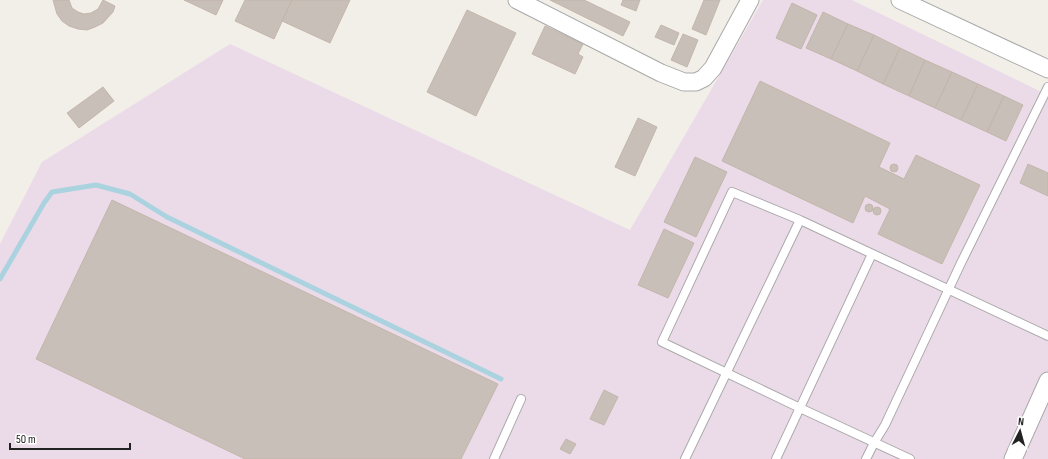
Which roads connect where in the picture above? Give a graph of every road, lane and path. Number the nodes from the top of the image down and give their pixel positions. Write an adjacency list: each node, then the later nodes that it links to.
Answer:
1 (517, 0): 2 (street)
2 (750, 0)
3 (900, 0): 4 (street)
4 (1048, 69)
5 (1048, 87): 8 (lane)
6 (800, 220): 7 (lane); 10 (lane); 10 (lane)
7 (872, 254): 8 (lane); 13 (lane)
8 (949, 290): 9 (lane); 14 (lane)
9 (1048, 336)
10 (726, 373): 13 (lane); 16 (lane)
11 (1048, 381): 20 (street)
12 (521, 399): 15 (lane)
13 (800, 408): 14 (lane); 17 (lane)
14 (874, 443): 18 (lane); 19 (lane)
15 (494, 459)
16 (685, 459)
17 (776, 459)
18 (866, 459)
19 (910, 459)
20 (1013, 459)

